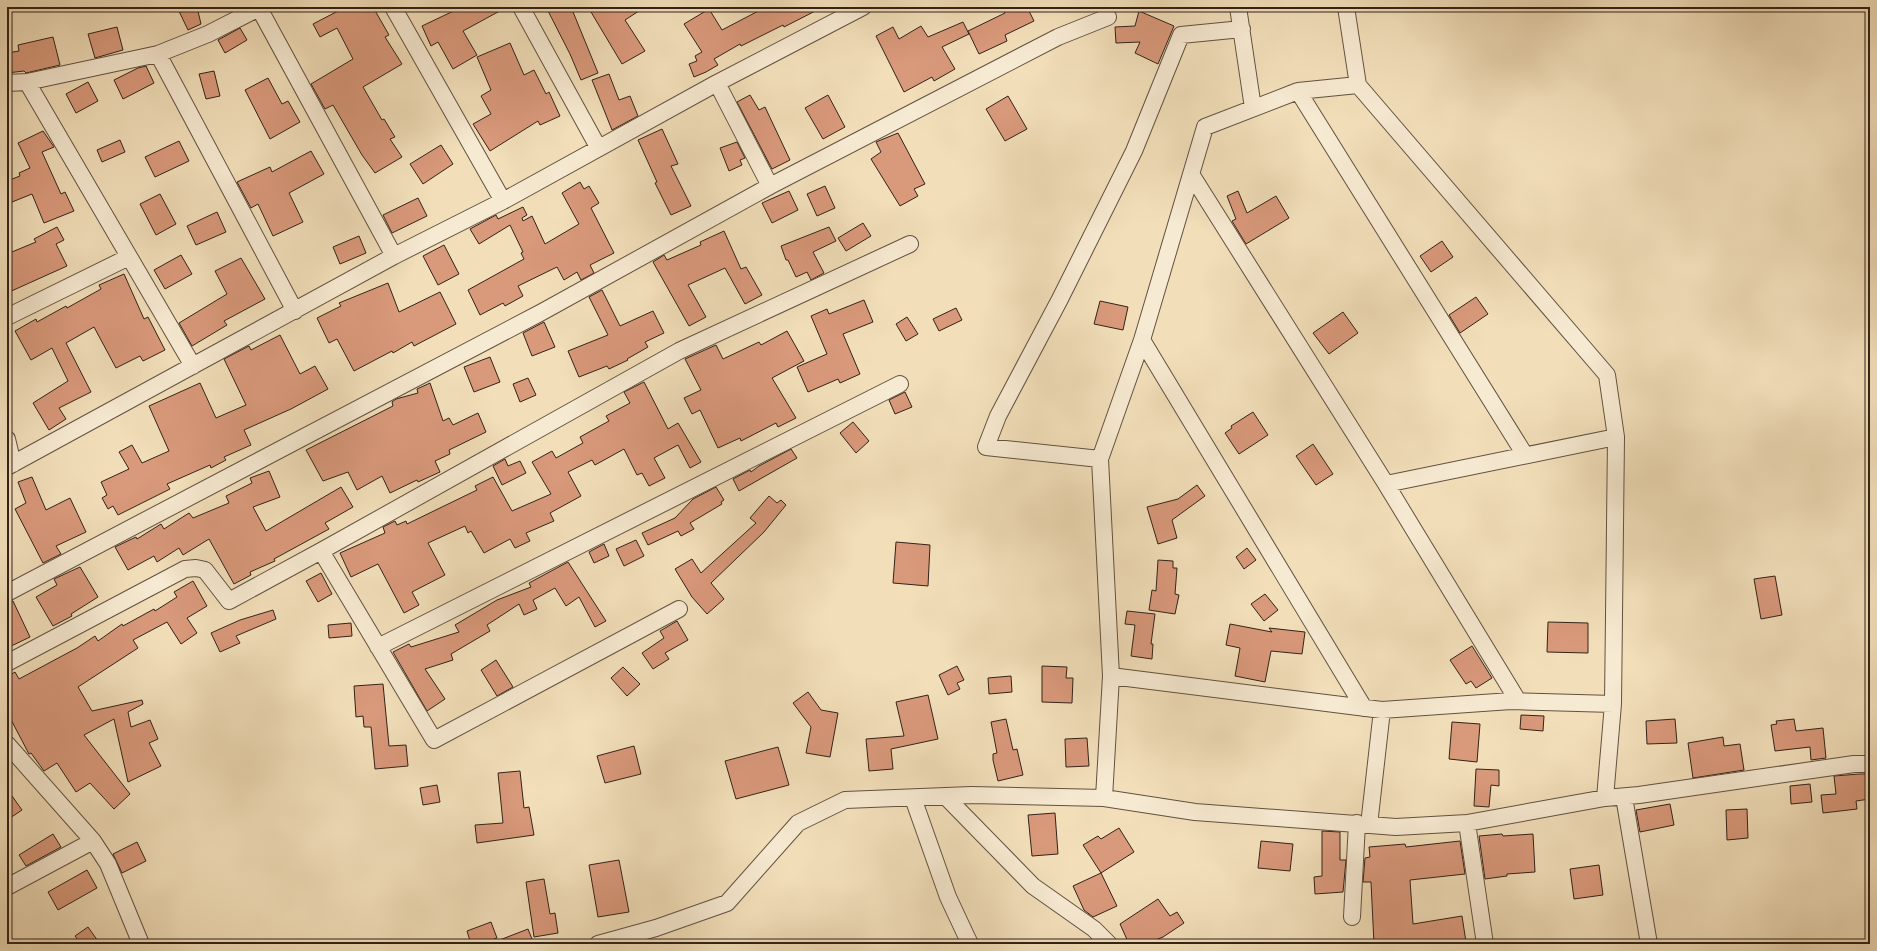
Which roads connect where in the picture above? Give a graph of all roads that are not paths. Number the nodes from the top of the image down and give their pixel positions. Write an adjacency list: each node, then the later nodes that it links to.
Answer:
1 (260, 7): 9 (street); 21 (street)
2 (393, 7): 19 (street)
3 (521, 7): 16 (street)
4 (863, 7): 12 (street)
5 (1238, 7): 8 (street)
6 (1346, 7): 13 (street)
7 (1108, 17): 18 (street)
8 (1242, 29): 15 (street); 31 (street)
9 (158, 54): 10 (street); 23 (street)
10 (27, 82): 11 (street); 22 (street)
11 (7, 83)
12 (717, 83): 16 (street); 18 (street)
13 (1358, 85): 14 (street); 28 (street)
14 (1298, 92): 15 (street); 30 (street)
15 (1253, 108): 17 (street)
16 (598, 147): 19 (street)
17 (1191, 174): 25 (street); 33 (street)
18 (770, 186): 35 (street)
19 (503, 201): 21 (street)
20 (910, 244): 34 (street)
21 (394, 256): 23 (street)
22 (129, 257): 24 (street); 26 (street)
23 (295, 311): 26 (street)
24 (7, 317)
25 (1142, 340): 31 (street); 42 (street)
26 (193, 366): 32 (street)
27 (900, 384): 37 (street)
28 (1616, 437): 30 (street); 41 (street)
29 (7, 439): 32 (street)
30 (1525, 455): 33 (street)
31 (1100, 459): 39 (street)
32 (10, 466)
33 (1386, 484): 40 (street)
34 (321, 551): 37 (street); 38 (street)
35 (7, 593)
36 (679, 609): 37 (street)
37 (378, 647)
38 (7, 663)
39 (1111, 676): 42 (street); 49 (street)
40 (1518, 701): 41 (street); 43 (street)
41 (1613, 704): 50 (street)
42 (1364, 708): 43 (street)
43 (1382, 710): 52 (street)
44 (7, 744): 53 (street)
45 (1870, 764): 47 (street)
46 (946, 797): 48 (street); 49 (street); 59 (street)
47 (1624, 797): 50 (street); 61 (street)
48 (913, 798): 57 (street); 58 (street)
49 (1104, 798): 52 (street)
50 (1606, 798): 51 (street)
51 (1467, 823): 52 (street); 60 (street)
52 (1363, 824): 55 (street)
53 (93, 841): 54 (street); 56 (street)
54 (7, 887)
55 (1352, 917)
56 (141, 944)
57 (598, 944)
58 (970, 944)
59 (1109, 944)
60 (1485, 944)
61 (1649, 944)

